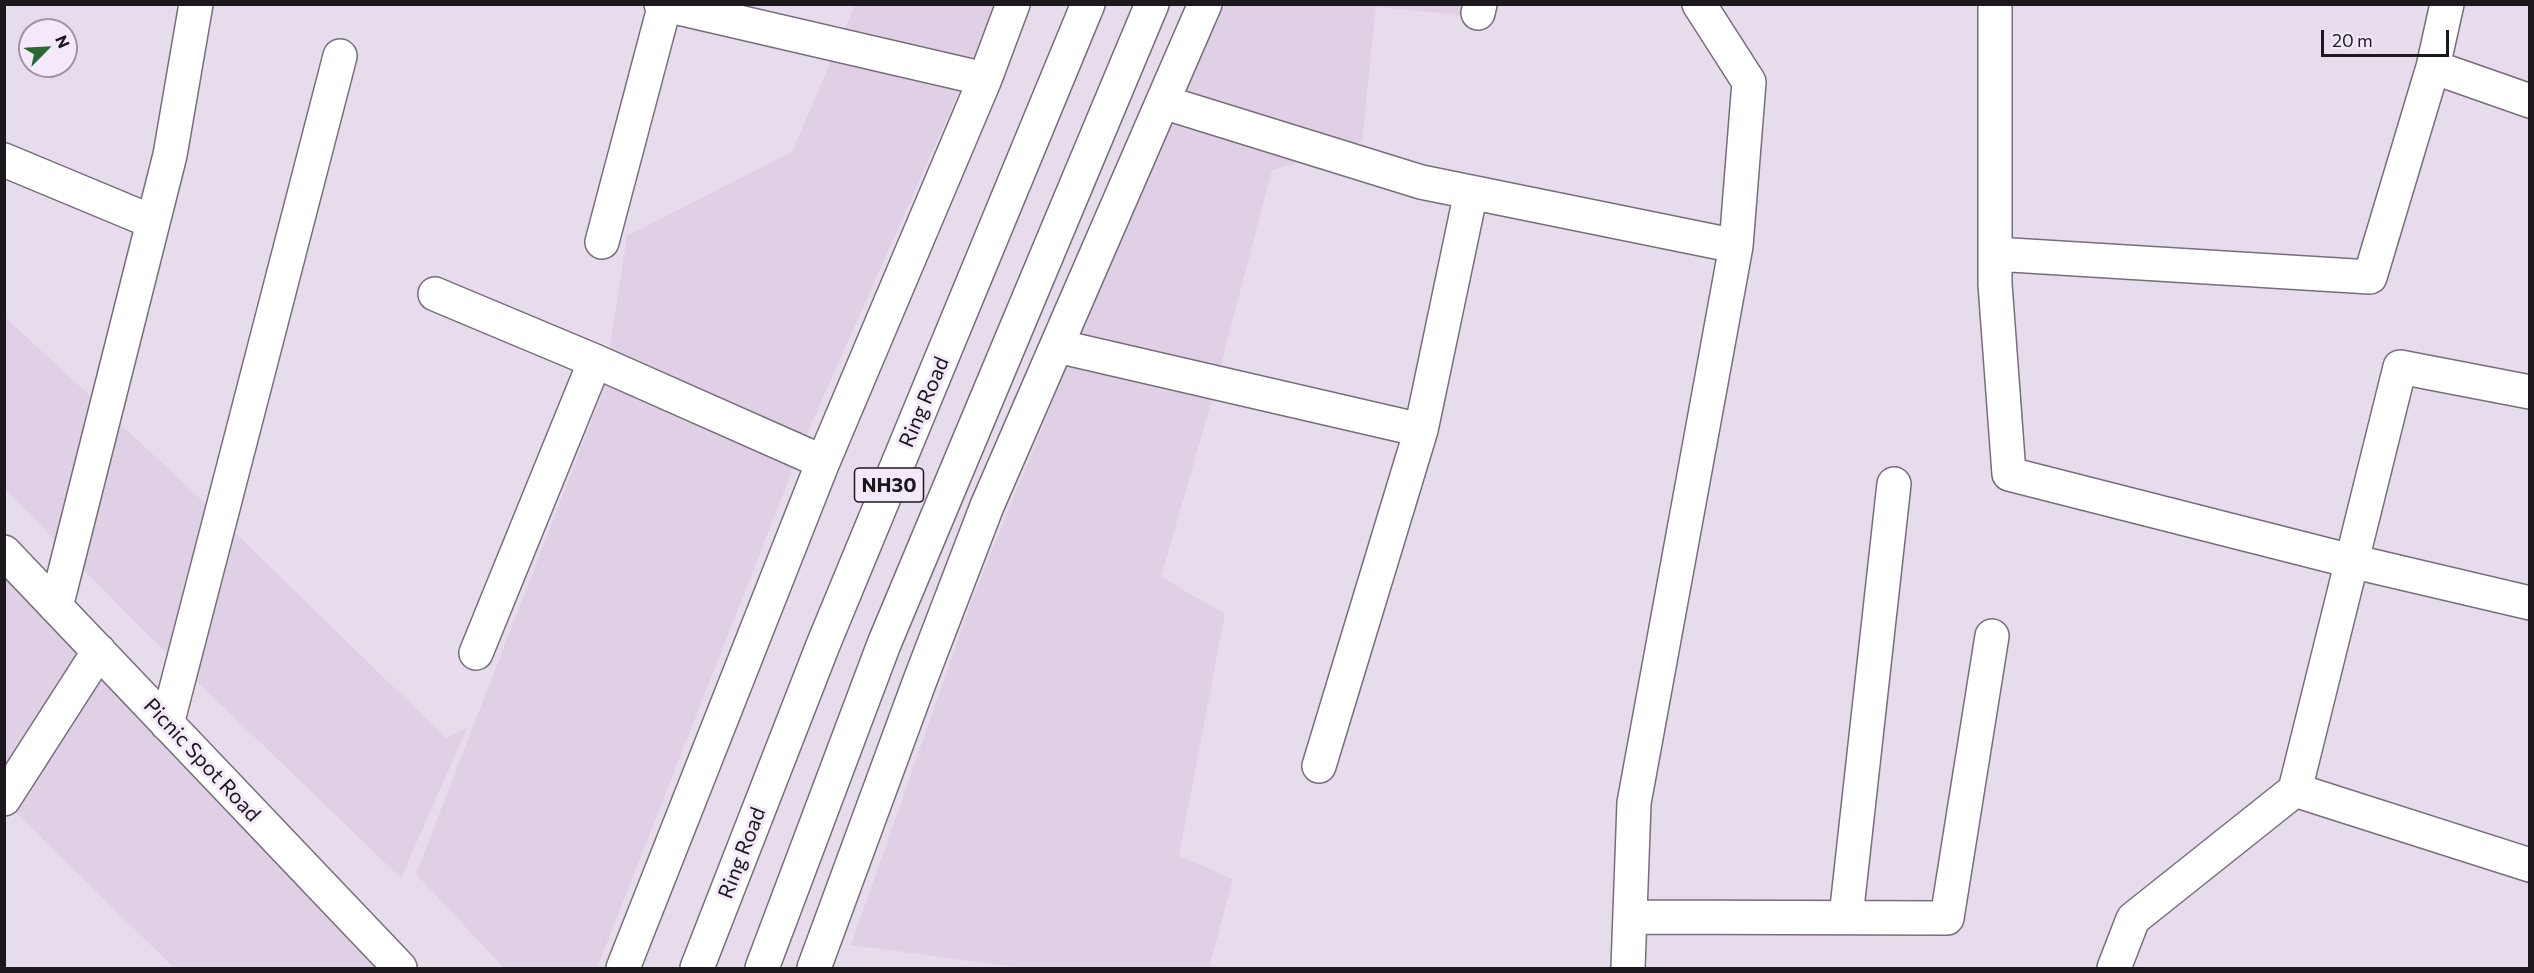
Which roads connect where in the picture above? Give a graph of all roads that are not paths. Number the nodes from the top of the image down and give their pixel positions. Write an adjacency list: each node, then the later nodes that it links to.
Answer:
1 (196, 4): 17 (main road)
2 (1013, 4): 12 (main road)
3 (1089, 4): 44 (main road, Ring Road / NH30)
4 (1152, 4): 45 (main road, NH30)
5 (1205, 4): 14 (main road)
6 (1699, 4): 19 (main road)
7 (1995, 4): 20 (main road)
8 (2447, 4): 11 (main road)
9 (664, 5): 12 (main road); 18 (main road)
10 (340, 56): 35 (main road)
11 (2433, 67): 13 (main road); 20 (main road)
12 (985, 79): 26 (main road)
13 (2529, 101)
14 (1163, 102): 16 (main road); 22 (main road)
15 (4, 160): 17 (main road)
16 (1471, 192): 19 (main road); 25 (main road)
17 (153, 222): 31 (main road)
18 (602, 242)
19 (1736, 246): 40 (main road)
20 (1995, 254): 29 (main road)
21 (435, 294): 23 (main road)
22 (1057, 346): 25 (main road); 46 (main road)
23 (595, 361): 26 (main road); 34 (main road)
24 (2529, 392): 29 (main road)
25 (1421, 430): 36 (main road)
26 (823, 462): 43 (main road)
27 (1894, 484): 41 (main road)
28 (4, 552): 31 (main road, Picnic Spot Road)
29 (2351, 561): 30 (main road); 37 (main road)
30 (2529, 603)
31 (56, 607): 33 (main road, Picnic Spot Road)
32 (1992, 636): 41 (main road)
33 (99, 651): 35 (main road, Picnic Spot Road); 38 (main road)
34 (476, 653)
35 (167, 724): 42 (main road, Picnic Spot Road)
36 (1318, 766)
37 (2295, 790): 39 (main road); 48 (main road)
38 (4, 799)
39 (2529, 866)
40 (1630, 917): 41 (main road); 47 (main road)
41 (1846, 917)
42 (400, 969)
43 (623, 969)
44 (697, 969)
45 (762, 969)
46 (814, 969)
47 (1628, 969)
48 (2114, 969)

